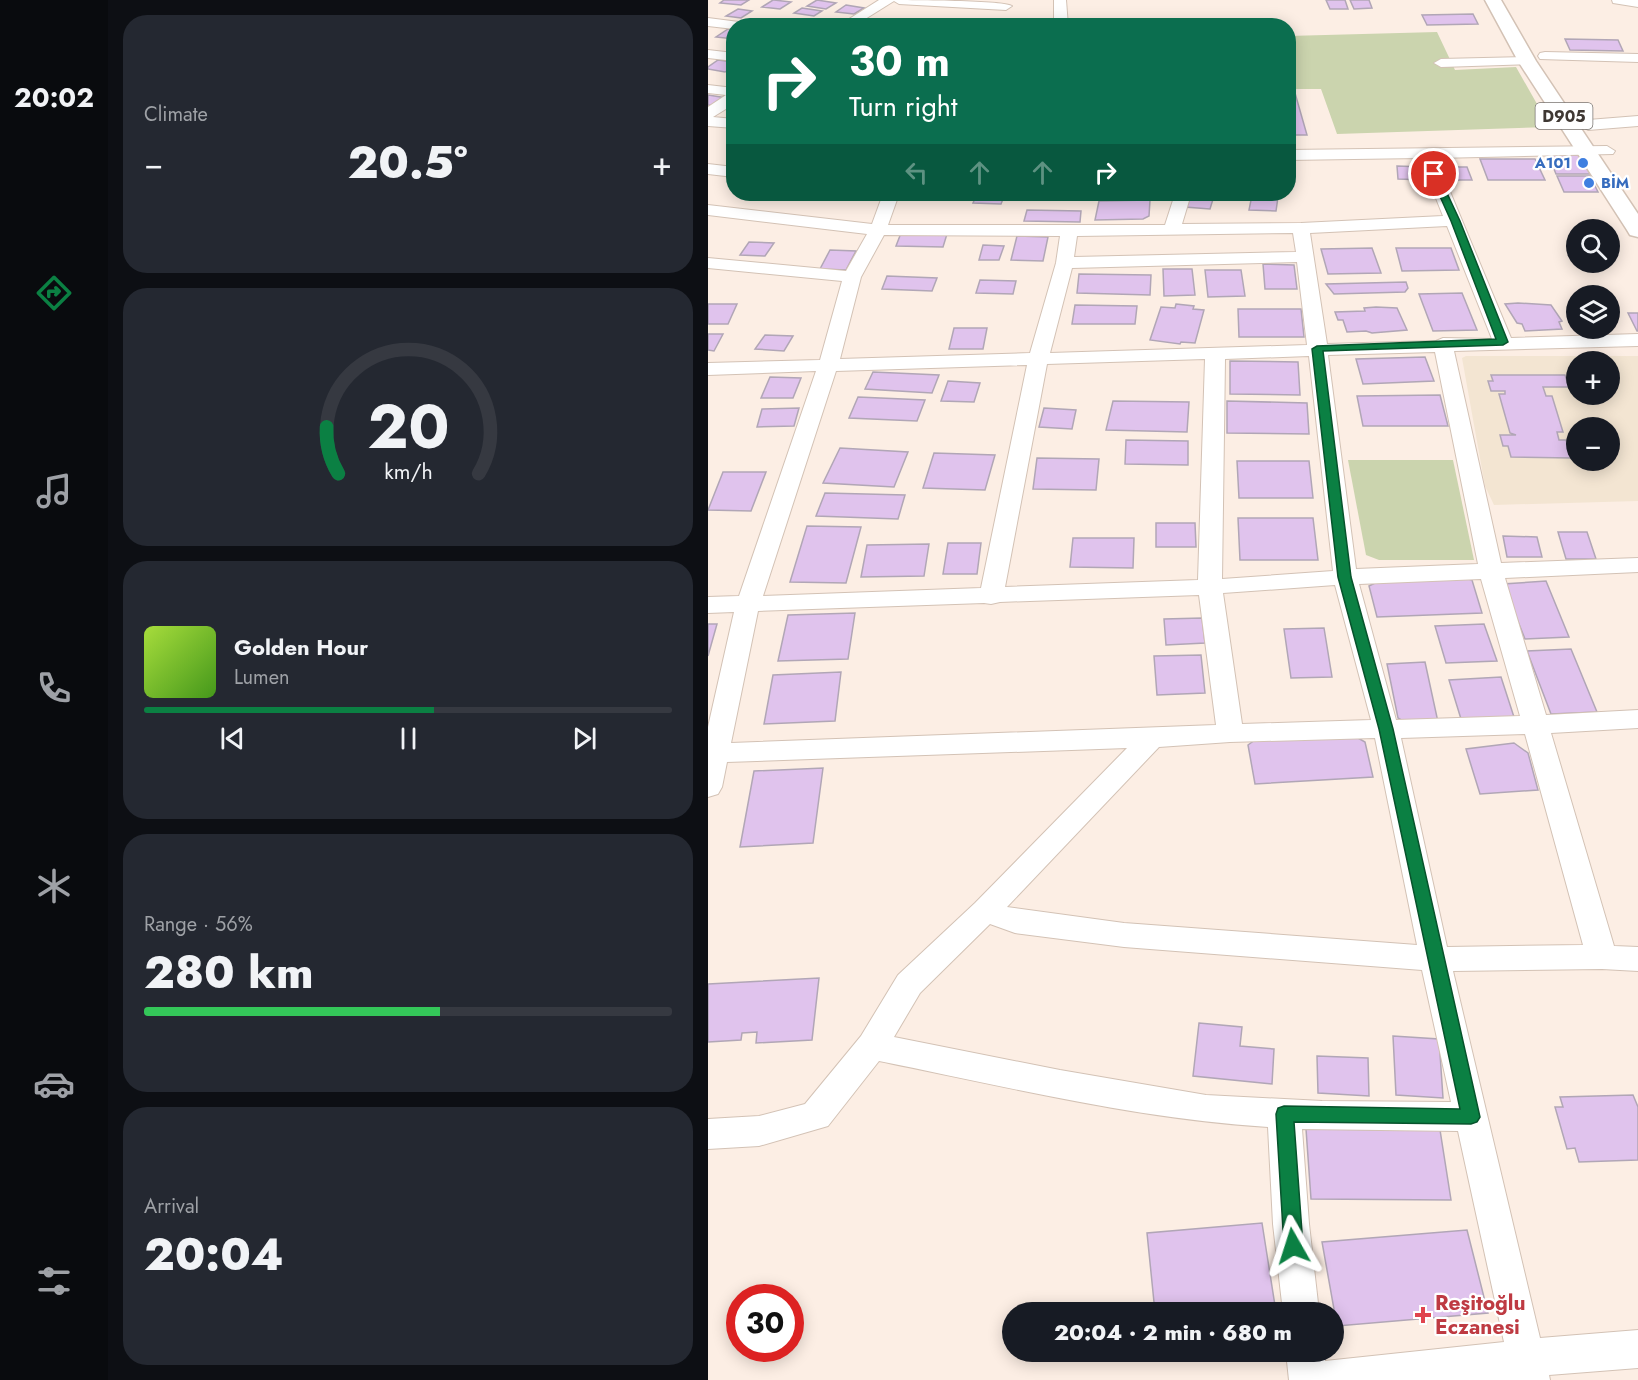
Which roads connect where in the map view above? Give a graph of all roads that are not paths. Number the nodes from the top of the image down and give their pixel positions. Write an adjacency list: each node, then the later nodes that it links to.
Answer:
1 (888, 0): 9 (street)
2 (899, 0): 8 (street)
3 (1060, 0): 10 (street)
4 (1493, 0): 16 (main road, D905)
5 (1618, 0): 6 (street)
6 (1638, 3)
7 (1518, 6): 16 (main road, D905)
8 (1005, 7)
9 (858, 18)
10 (1061, 18)
11 (708, 22): 12 (street)
12 (726, 24)
13 (708, 54): 14 (street)
14 (726, 56)
15 (1638, 58): 16 (street)
16 (1536, 59): 17 (street); 25 (main road, D905)
17 (1441, 63)
18 (708, 89): 19 (street)
19 (726, 91)
20 (726, 102): 21 (street)
21 (708, 114)
22 (708, 121): 24 (street)
23 (1638, 121): 25 (street)
24 (726, 123)
25 (1592, 141): 26 (street); 27 (street); 33 (main road, D905); 39 (main road, D905)
26 (1296, 147)
27 (1426, 153): 28 (street); 35 (street)
28 (1296, 155)
29 (708, 169): 30 (street)
30 (726, 171)
31 (888, 201): 37 (street)
32 (1181, 201): 38 (street)
33 (1638, 201)
34 (708, 210): 37 (street)
35 (1455, 221): 36 (street); 46 (street)
36 (1301, 228): 38 (street); 41 (street)
37 (878, 230): 40 (street); 44 (street)
38 (1172, 230): 40 (street)
39 (1638, 230)
40 (1069, 231): 42 (street)
41 (1305, 257): 42 (street); 48 (street)
42 (1065, 263): 50 (street)
43 (708, 264): 44 (street)
44 (852, 277): 51 (street)
45 (1638, 340): 46 (street)
46 (1503, 342): 47 (street)
47 (1443, 344): 48 (street); 54 (street)
48 (1317, 349): 49 (street); 55 (street)
49 (1215, 353): 50 (street); 56 (street)
50 (1038, 360): 51 (street); 57 (street)
51 (829, 363): 52 (street); 58 (street)
52 (708, 369)
53 (1638, 565): 54 (street)
54 (1491, 571): 55 (street); 61 (street)
55 (1345, 577): 56 (street); 62 (street)
56 (1209, 587): 57 (street); 63 (street)
57 (991, 597): 58 (street)
58 (748, 603): 59 (street); 65 (street)
59 (708, 605)
60 (1638, 719): 61 (street)
61 (1536, 725): 62 (street); 68 (street)
62 (1386, 729): 63 (street); 69 (street)
63 (1230, 733): 64 (street)
64 (1152, 738): 65 (street); 67 (street)
65 (716, 753): 66 (street)
66 (708, 787)
67 (985, 911): 69 (street); 71 (street)
68 (1602, 957): 69 (street); 70 (street)
69 (1435, 959): 73 (street)
70 (1638, 959)
71 (872, 1047): 72 (street); 74 (street)
72 (1284, 1114): 73 (street); 75 (street)
73 (1471, 1117): 78 (street)
74 (708, 1134)
75 (1300, 1302)
76 (1638, 1349): 78 (street)
77 (1306, 1362): 79 (street)
78 (1528, 1369): 80 (street)
79 (1308, 1380)
80 (1324, 1380)

